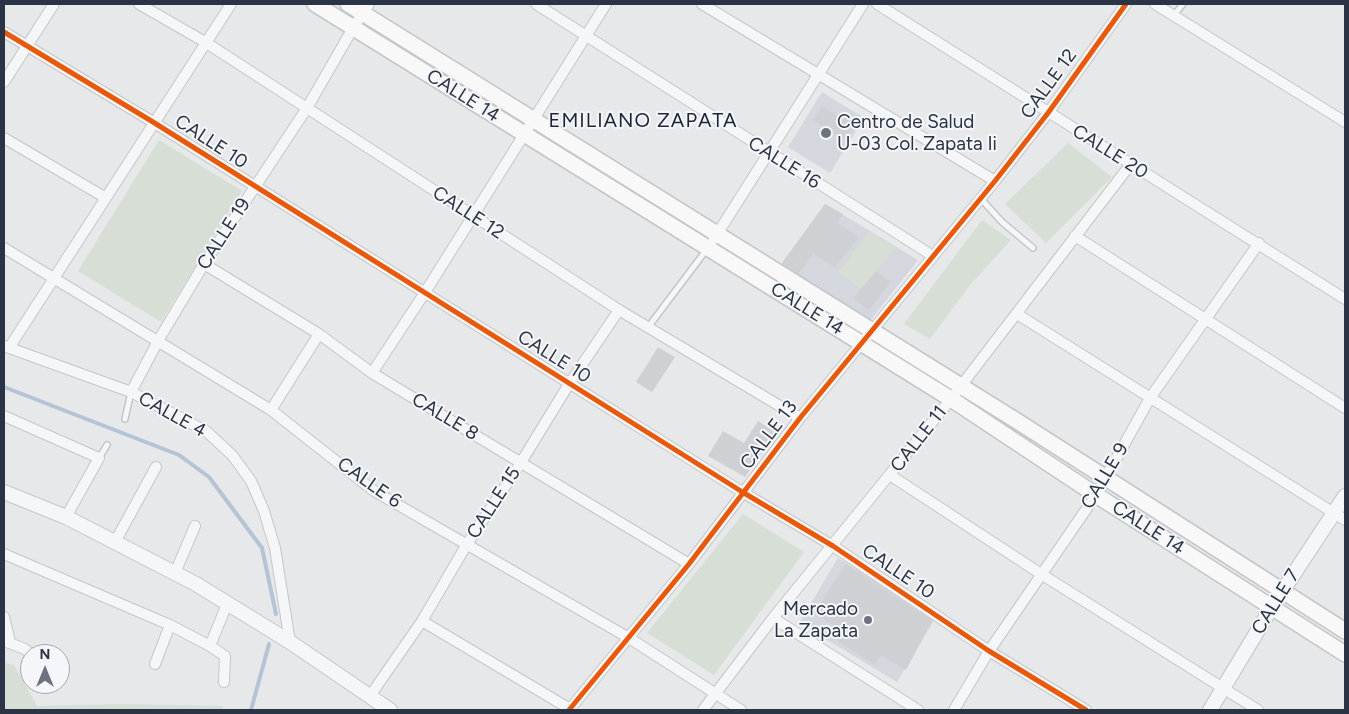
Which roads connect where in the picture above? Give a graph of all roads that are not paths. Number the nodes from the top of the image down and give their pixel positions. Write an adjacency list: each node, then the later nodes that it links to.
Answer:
1 (54, 4): 21 (street)
2 (139, 4): 20 (street, CALLE 12)
3 (231, 4): 20 (street)
4 (315, 4): 17 (main road, CALLE 14)
5 (348, 4): 15 (main road, CALLE 14)
6 (536, 4): 19 (street, CALLE 16)
7 (606, 4): 19 (street)
8 (702, 4): 22 (street)
9 (863, 4): 22 (street)
10 (877, 4): 14 (street, CALLE 20)
11 (1126, 4): 25 (street, CALLE 12)
12 (1155, 4): 16 (street)
13 (1183, 4): 16 (lane)
14 (891, 7): 25 (street, CALLE 20)
15 (366, 8): 17 (street, CALLE 19); 26 (main road, CALLE 14)
16 (1174, 15): 28 (street)
17 (353, 28): 24 (street, CALLE 19); 29 (main road, CALLE 14)
18 (4, 32): 21 (street, CALLE 10)
19 (588, 36): 26 (street); 31 (street, CALLE 16)
20 (205, 42): 24 (street, CALLE 12); 27 (street)
21 (27, 47): 23 (street); 27 (street, CALLE 10)
22 (819, 74): 31 (street); 33 (street)
23 (4, 82)
24 (307, 108): 34 (street, CALLE 19); 37 (street, CALLE 12)
25 (1048, 113): 32 (street, CALLE 20); 33 (street, CALLE 12)
26 (532, 120): 29 (street); 39 (main road, CALLE 14)
27 (153, 122): 34 (street, CALLE 10); 35 (street)
28 (1345, 122)
29 (524, 134): 37 (street); 39 (main road, CALLE 14)
30 (4, 138): 35 (street)
31 (769, 153): 39 (street); 43 (street, CALLE 16)
32 (1130, 165): 38 (street, CALLE 11); 40 (street, CALLE 20)
33 (995, 181): 36 (street, CALLE 13)
34 (254, 187): 44 (street, CALLE 19); 46 (street, CALLE 10)
35 (106, 198): 45 (street)
36 (981, 199): 42 (lane); 43 (street, CALLE 13)
37 (473, 217): 46 (street); 48 (street, CALLE 12)
38 (1076, 236): 49 (street, CALLE 11); 50 (street)
39 (713, 241): 51 (lane); 52 (main road, CALLE 14); 55 (main road, CALLE 14)
40 (1259, 243): 47 (street, CALLE 20); 50 (street, CALLE 9)
41 (4, 248): 45 (street, CALLE 6)
42 (1033, 248)
43 (933, 256): 52 (street, CALLE 13)
44 (204, 264): 53 (street, CALLE 8); 54 (street, CALLE 19)
45 (55, 279): 54 (street, CALLE 6); 56 (street)
46 (424, 294): 57 (street); 58 (street, CALLE 10)
47 (1345, 299)
48 (619, 310): 51 (street, CALLE 12); 58 (street, CALLE 15)
49 (1018, 314): 59 (street, CALLE 11); 61 (street)
50 (1207, 320): 61 (street, CALLE 9); 63 (street)
51 (649, 326): 66 (street, CALLE 12)
52 (871, 330): 55 (street, CALLE 13); 59 (main road, CALLE 14)
53 (319, 334): 57 (street, CALLE 8); 64 (street)
54 (158, 341): 60 (street, CALLE 19); 64 (street, CALLE 6)
55 (861, 343): 62 (main road, CALLE 14); 66 (street, CALLE 13)
56 (6, 347): 60 (street, CALLE 4)
57 (372, 373): 70 (street, CALLE 8)
58 (569, 384): 70 (street, CALLE 15); 75 (street, CALLE 10)
59 (960, 386): 62 (street, CALLE 11); 73 (main road, CALLE 14)
60 (131, 392): 67 (lane, CALLE 19); 98 (street, CALLE 4)
61 (1150, 398): 73 (street, CALLE 9); 78 (street)
62 (951, 399): 72 (street, CALLE 11); 76 (main road, CALLE 14)
63 (1345, 408)
64 (271, 410): 82 (street, CALLE 6)
65 (4, 416): 69 (street)
66 (800, 418): 75 (street, CALLE 13)
67 (125, 420)
68 (106, 445): 69 (lane)
69 (99, 458): 79 (street)
70 (520, 464): 82 (street, CALLE 15); 85 (street, CALLE 8)
71 (156, 467): 81 (street)
72 (890, 475): 83 (street, CALLE 11); 87 (street)
73 (1105, 478): 76 (street, CALLE 9); 88 (main road, CALLE 14)
74 (4, 492): 79 (street)
75 (744, 493): 83 (street, CALLE 10); 85 (street, CALLE 13)
76 (1096, 495): 87 (street, CALLE 9); 90 (main road, CALLE 14)
77 (1345, 496): 78 (street, CALLE 7)
78 (1339, 516): 88 (street, CALLE 7)
79 (66, 517): 81 (street)
80 (195, 526): 86 (street)
81 (115, 542): 86 (street)
82 (467, 544): 93 (street, CALLE 15); 96 (street, CALLE 6)
83 (833, 546): 92 (street, CALLE 11); 101 (street, CALLE 10)
84 (4, 554): 94 (street)
85 (689, 564): 96 (street, CALLE 13)
86 (175, 573): 89 (street)
87 (1041, 574): 101 (street, CALLE 9); 105 (street)
88 (1282, 591): 90 (street, CALLE 7); 95 (main road, CALLE 14)
89 (227, 604): 98 (street); 99 (street)
90 (1272, 607): 102 (main road, CALLE 14); 105 (street, CALLE 7)
91 (4, 617): 97 (street)
92 (773, 618): 106 (street, CALLE 11); 112 (street)
93 (422, 621): 107 (street, CALLE 15); 109 (street)
94 (170, 624): 99 (street); 103 (street)
95 (1345, 631)
96 (629, 638): 106 (street, CALLE 6); 109 (street, CALLE 13)
97 (7, 642): 100 (street)
98 (290, 642): 107 (street)
99 (210, 646): 104 (street)
100 (20, 647)
101 (989, 651): 113 (street, CALLE 9); 114 (street, CALLE 10)
102 (1345, 654)
103 (155, 664)
104 (224, 682)
105 (1224, 689): 115 (street, CALLE 7); 116 (street)
106 (715, 694): 110 (street, CALLE 11); 111 (street, CALLE 6)
107 (370, 696): 108 (street)
108 (390, 710)
109 (569, 710)
110 (702, 710)
111 (741, 710)
112 (918, 710)
113 (954, 710)
114 (1086, 710)
115 (1210, 710)
116 (1258, 710)

